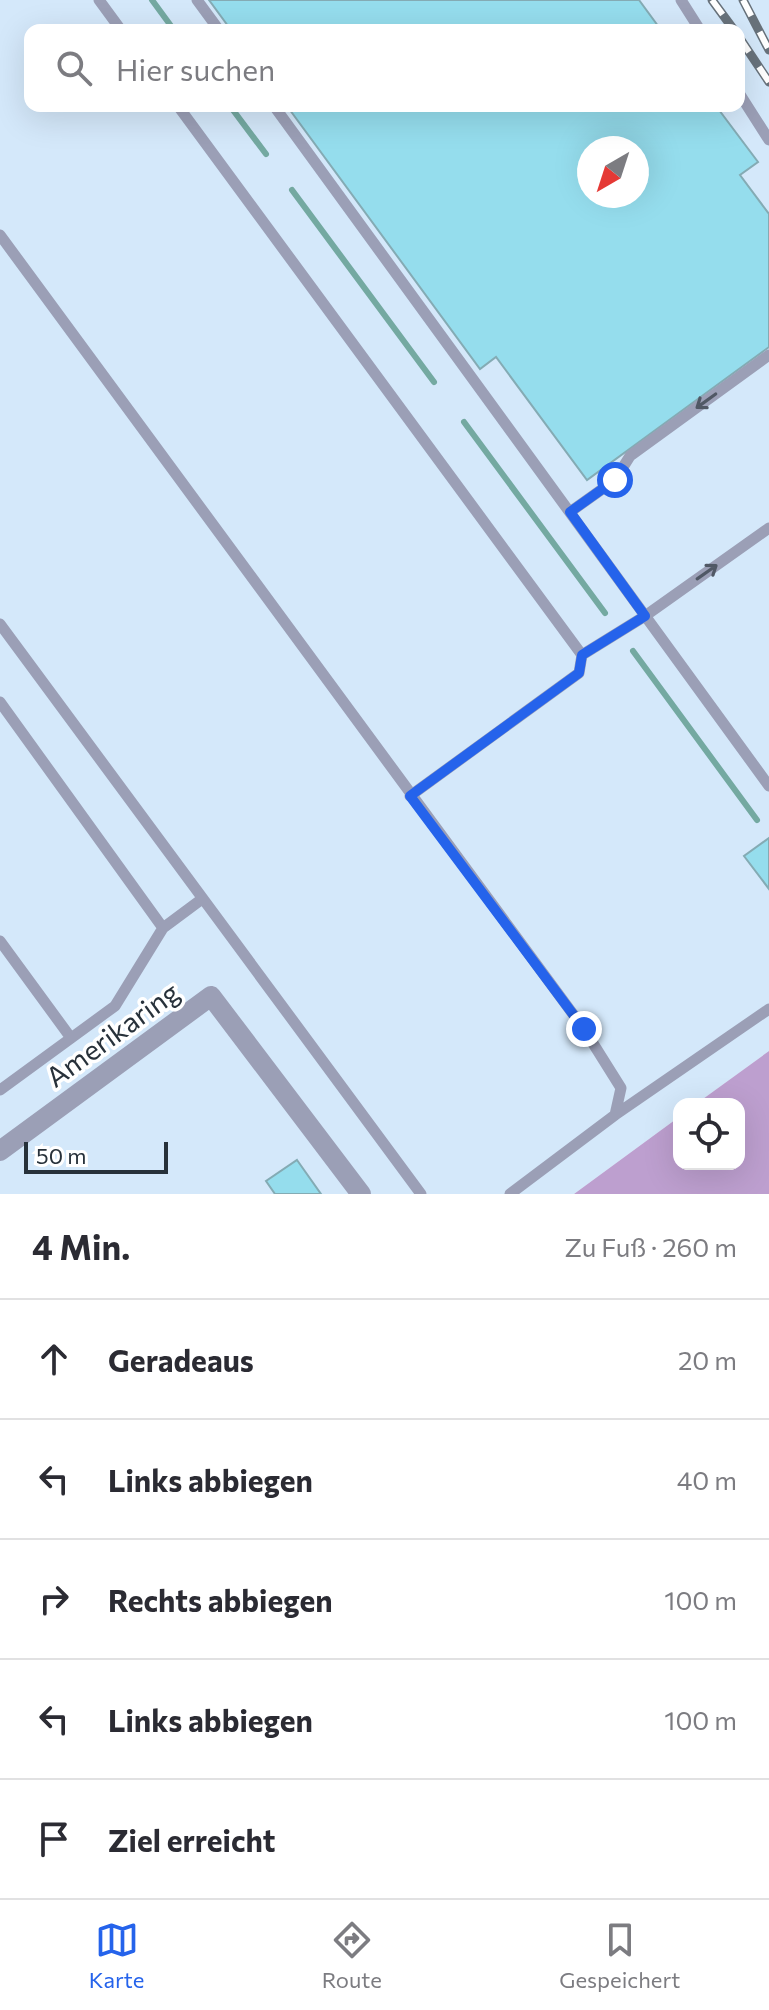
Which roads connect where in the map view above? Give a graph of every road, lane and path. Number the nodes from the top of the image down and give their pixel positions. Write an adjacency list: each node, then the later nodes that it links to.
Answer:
1 (99, 0): 4 (lane)
2 (197, 0): 5 (lane)
3 (681, 0): 6 (lane)
4 (117, 24)
5 (215, 24)
6 (696, 24)
7 (745, 102): 10 (lane)
8 (182, 112): 17 (lane)
9 (278, 112): 13 (lane)
10 (769, 140)
11 (0, 235): 20 (lane)
12 (769, 355): 13 (lane, one-way to 13)
13 (570, 512): 15 (lane)
14 (769, 528): 15 (lane, one-way to 14)
15 (645, 616): 17 (lane); 19 (lane)
16 (0, 624): 21 (lane)
17 (582, 655): 20 (lane)
18 (0, 702): 22 (lane)
19 (769, 786)
20 (410, 796): 27 (lane)
21 (202, 899): 22 (lane); 30 (lane)
22 (163, 928): 25 (lane)
23 (0, 941): 25 (lane)
24 (769, 1009): 27 (lane)
25 (71, 1038): 26 (lane)
26 (0, 1090)
27 (615, 1115): 31 (lane)
28 (0, 1151): 29 (street, Amerikaring)
29 (361, 1194)
30 (421, 1194)
31 (510, 1194)

